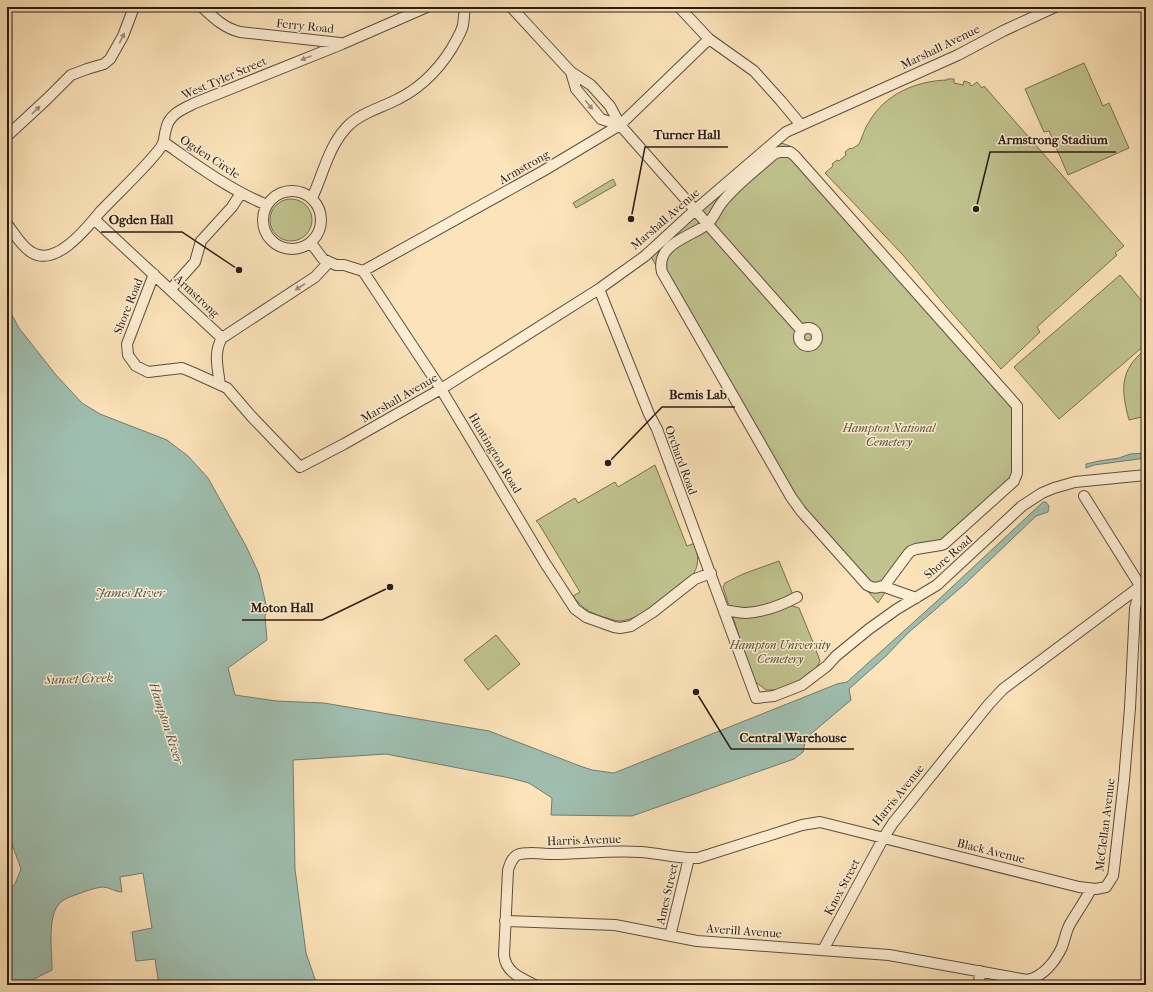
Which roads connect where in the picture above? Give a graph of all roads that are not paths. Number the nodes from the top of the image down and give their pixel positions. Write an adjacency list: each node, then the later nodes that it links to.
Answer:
1 (134, 7): 13 (street, one-way to 1)
2 (202, 7): 9 (street, Ferry Road)
3 (427, 7): 9 (street, West Tyler Street)
4 (464, 7): 16 (street)
5 (511, 7): 10 (street)
6 (678, 7): 8 (street)
7 (1055, 7): 12 (street, Marshall Avenue)
8 (709, 39): 11 (street, Armstrong); 12 (street)
9 (342, 44): 14 (street, West Tyler Street, one-way to 14)
10 (571, 72): 11 (street); 11 (street, one-way to 11)
11 (620, 125): 18 (street); 24 (street, Armstrong)
12 (801, 126): 18 (street, Marshall Avenue)
13 (7, 136)
14 (165, 143): 15 (street, Ogden Circle); 19 (street)
15 (241, 193): 17 (street); 26 (street, Ogden Circle)
16 (312, 198): 17 (street); 22 (street)
17 (267, 205): 22 (street)
18 (695, 210): 21 (street); 27 (street, Marshall Avenue)
19 (95, 220): 20 (street); 25 (street, Shore Road)
20 (7, 224)
21 (707, 224): 28 (street); 36 (street); 36 (street)
22 (310, 243): 23 (street)
23 (329, 262): 24 (street); 29 (street, one-way to 29)
24 (363, 271): 31 (street, Huntington Road)
25 (154, 274): 26 (street, Armstrong); 30 (street, Shore Road)
26 (171, 289): 29 (street, Armstrong)
27 (599, 289): 31 (street, Marshall Avenue); 35 (street, Orchard Road)
28 (801, 330)
29 (222, 338): 30 (street)
30 (220, 385): 32 (street, Shore Road)
31 (441, 389): 32 (street, Marshall Avenue); 35 (street, Huntington Road)
32 (300, 466)
33 (1146, 475): 39 (street, Shore Road)
34 (1084, 496): 37 (street)
35 (711, 573): 40 (street, Orchard Road)
36 (882, 586): 39 (street)
37 (1144, 588): 42 (street, Harris Avenue); 44 (street, McClellan Avenue)
38 (797, 596): 40 (street)
39 (916, 598): 41 (street, Shore Road)
40 (724, 610): 41 (street, Orchard Road)
41 (756, 698)
42 (884, 837): 43 (street, Harris Avenue); 44 (street, Black Avenue); 47 (street, Knox Street)
43 (689, 858): 45 (street, Harris Avenue); 46 (street, Ames Street)
44 (1091, 889): 48 (street)
45 (505, 920): 46 (street, Averill Avenue); 49 (street)
46 (670, 936): 47 (street, Averill Avenue)
47 (823, 950): 48 (street, Averill Avenue)
48 (980, 971): 50 (street)
49 (535, 985)
50 (979, 985)

